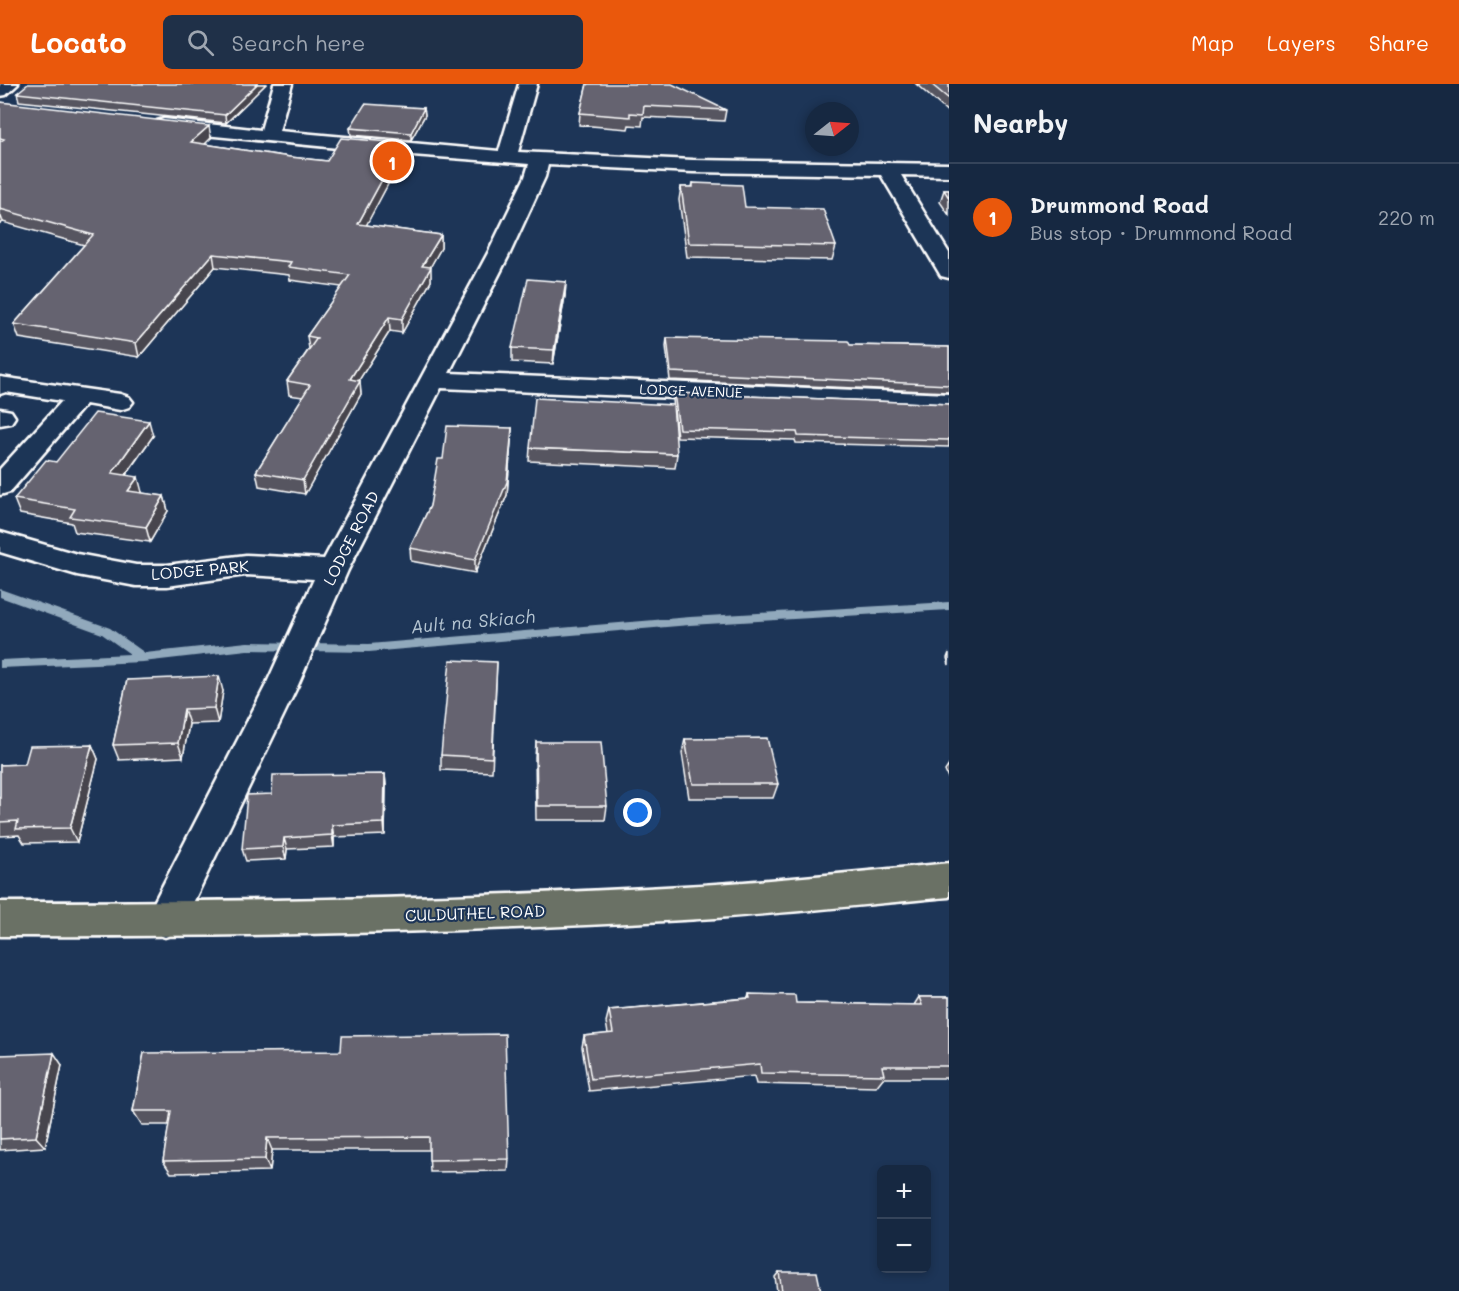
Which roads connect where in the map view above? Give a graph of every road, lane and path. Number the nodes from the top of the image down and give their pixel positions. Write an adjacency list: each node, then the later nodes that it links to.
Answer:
1 (9, 84): 4 (street)
2 (283, 84): 6 (street)
3 (528, 84): 7 (street)
4 (0, 91)
5 (148, 123): 6 (street)
6 (267, 136): 7 (street)
7 (507, 157): 8 (street)
8 (540, 159): 9 (street); 12 (street, LODGE ROAD)
9 (888, 170): 10 (street); 11 (street)
10 (949, 170)
11 (949, 271)
12 (433, 380): 16 (street, LODGE AVENUE); 19 (street, LODGE ROAD)
13 (0, 386): 14 (street)
14 (79, 397): 15 (street); 17 (street)
15 (120, 402)
16 (949, 402)
17 (0, 486)
18 (0, 543): 19 (street, LODGE PARK)
19 (333, 570): 22 (street, LODGE ROAD)
20 (949, 880): 22 (main road, CULDUTHEL ROAD)
21 (0, 919): 22 (main road, CULDUTHEL ROAD)
22 (165, 920)

